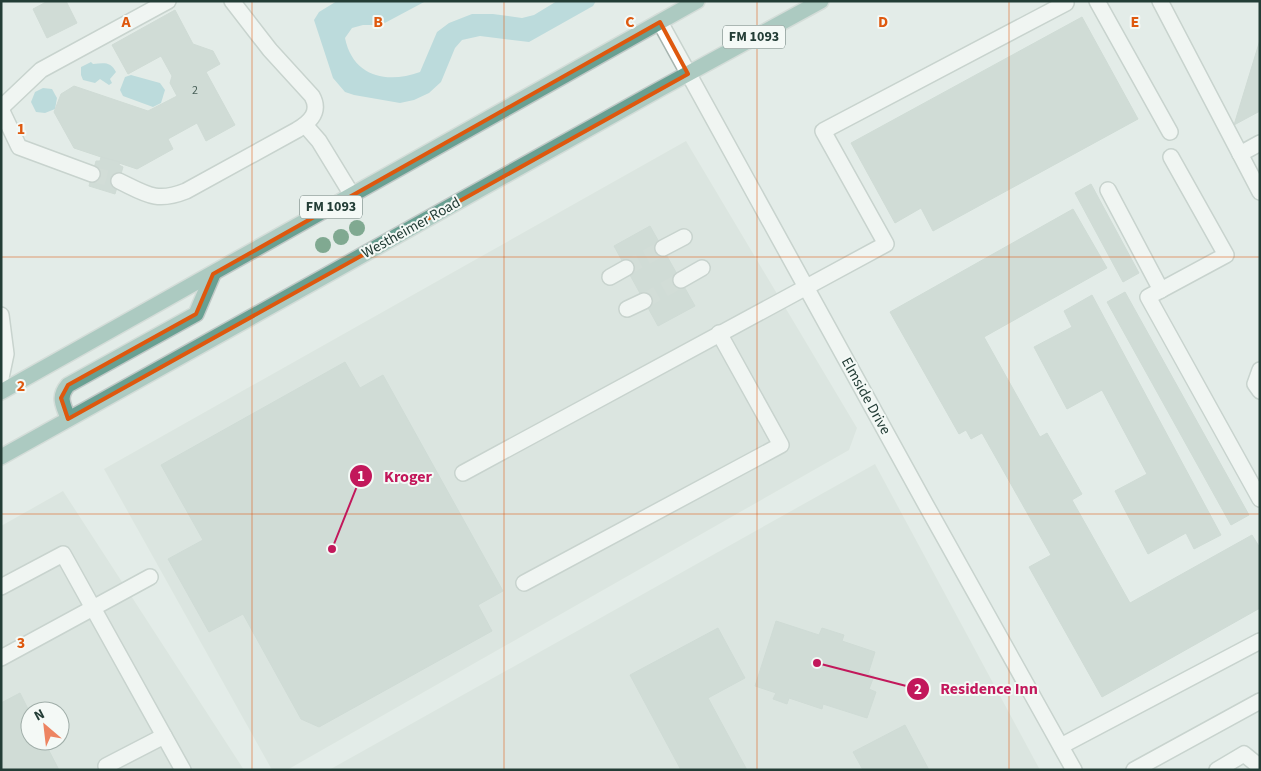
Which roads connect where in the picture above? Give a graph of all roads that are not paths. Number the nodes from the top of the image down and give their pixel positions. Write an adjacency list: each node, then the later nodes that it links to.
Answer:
1 (168, 1): 10 (street)
2 (233, 1): 11 (street)
3 (697, 1): 8 (main road, FM 1093)
4 (821, 1): 9 (main road, Westheimer Road / FM 1093)
5 (1097, 1): 12 (street)
6 (1160, 1): 14 (street)
7 (1066, 2): 28 (street)
8 (660, 22): 9 (street, Elmside Drive); 20 (main road, FM 1093)
9 (688, 74): 28 (street, Elmside Drive); 38 (main road, Westheimer Road / FM 1093)
10 (1, 108): 16 (street)
11 (305, 125): 17 (street); 20 (street)
12 (1170, 132)
13 (1260, 143): 14 (street)
14 (1240, 154): 19 (street)
15 (1171, 157): 29 (street)
16 (92, 174)
17 (119, 181)
18 (1108, 190): 29 (street)
19 (1260, 192)
20 (352, 195): 25 (main road, FM 1093)
21 (684, 237): 22 (street)
22 (663, 248)
23 (626, 268): 26 (street)
24 (702, 268): 27 (street)
25 (213, 274): 37 (main road, FM 1093); 38 (main road)
26 (610, 277)
27 (681, 280)
28 (805, 287): 33 (street); 50 (street, Elmside Drive)
29 (1161, 290): 41 (street)
30 (644, 301): 31 (street)
31 (627, 309)
32 (1, 315): 35 (street)
33 (719, 333): 40 (street); 43 (street)
34 (1260, 370): 36 (street)
35 (1, 378)
36 (1260, 391)
37 (1, 392)
38 (68, 419): 39 (main road, Westheimer Road / FM 1093)
39 (1, 457)
40 (463, 473)
41 (1260, 499)
42 (150, 577): 45 (street)
43 (524, 583)
44 (1, 587): 45 (street)
45 (93, 608): 47 (street); 49 (street)
46 (1260, 640): 50 (street)
47 (1, 658)
48 (1260, 702): 55 (street)
49 (164, 736): 52 (street); 53 (street)
50 (1061, 746): 54 (street, Elmside Drive)
51 (1260, 766): 56 (street)
52 (108, 770)
53 (182, 770)
54 (1074, 770)
55 (1134, 770)
56 (1217, 770)

